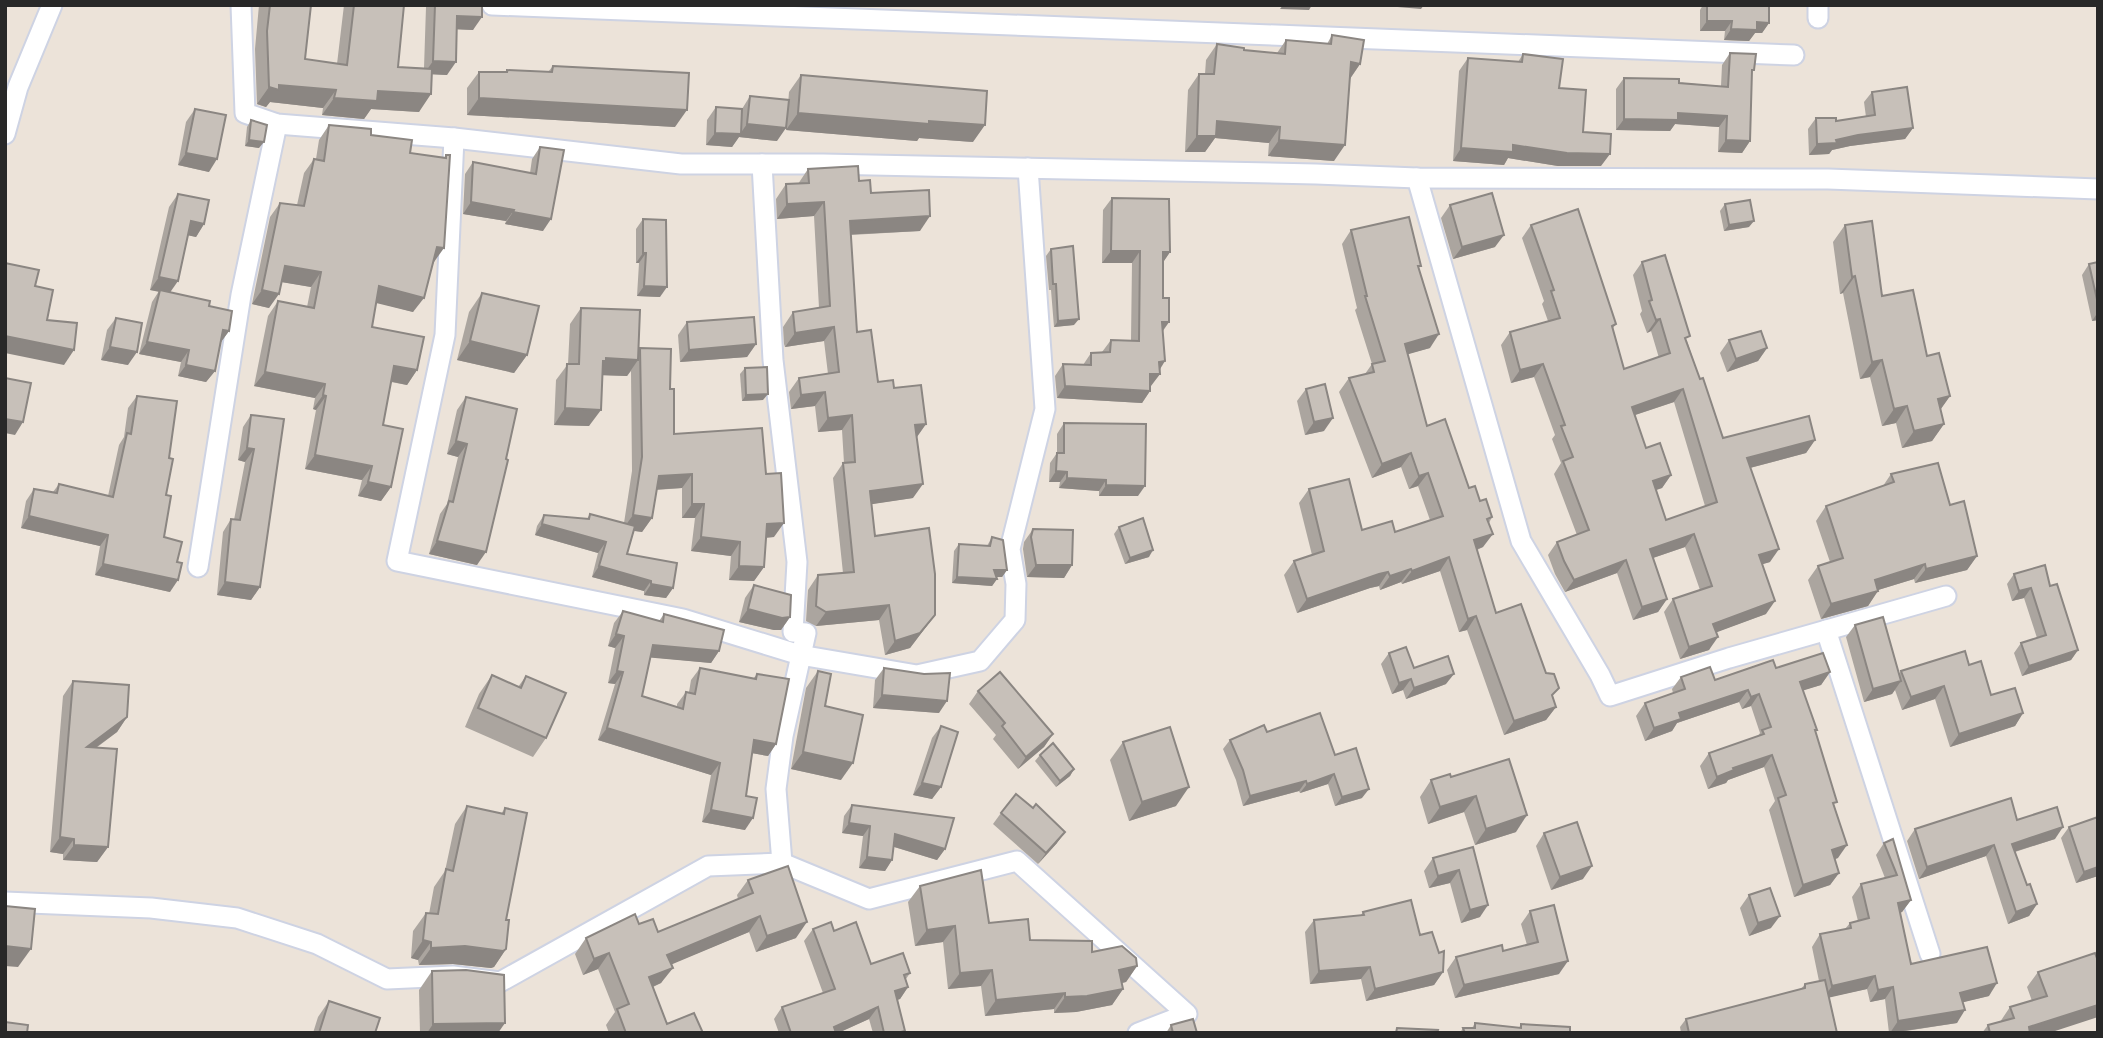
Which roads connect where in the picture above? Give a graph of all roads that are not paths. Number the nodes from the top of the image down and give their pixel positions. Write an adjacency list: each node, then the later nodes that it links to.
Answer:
1 (52, 5): 7 (street)
2 (241, 5): 6 (street)
3 (492, 5): 4 (street)
4 (629, 8): 5 (street)
5 (1794, 55)
6 (277, 124): 8 (street); 13 (street)
7 (5, 134)
8 (454, 138): 9 (street); 16 (street)
9 (762, 164): 10 (street); 16 (street)
10 (1028, 168): 11 (street); 16 (street)
11 (1416, 178): 12 (street); 15 (street)
12 (2098, 189)
13 (198, 567)
14 (1946, 596): 15 (street)
15 (1826, 630): 19 (street)
16 (800, 655): 17 (street)
17 (782, 863): 18 (street); 20 (street)
18 (5, 902)
19 (1930, 954)
20 (1138, 1033)

